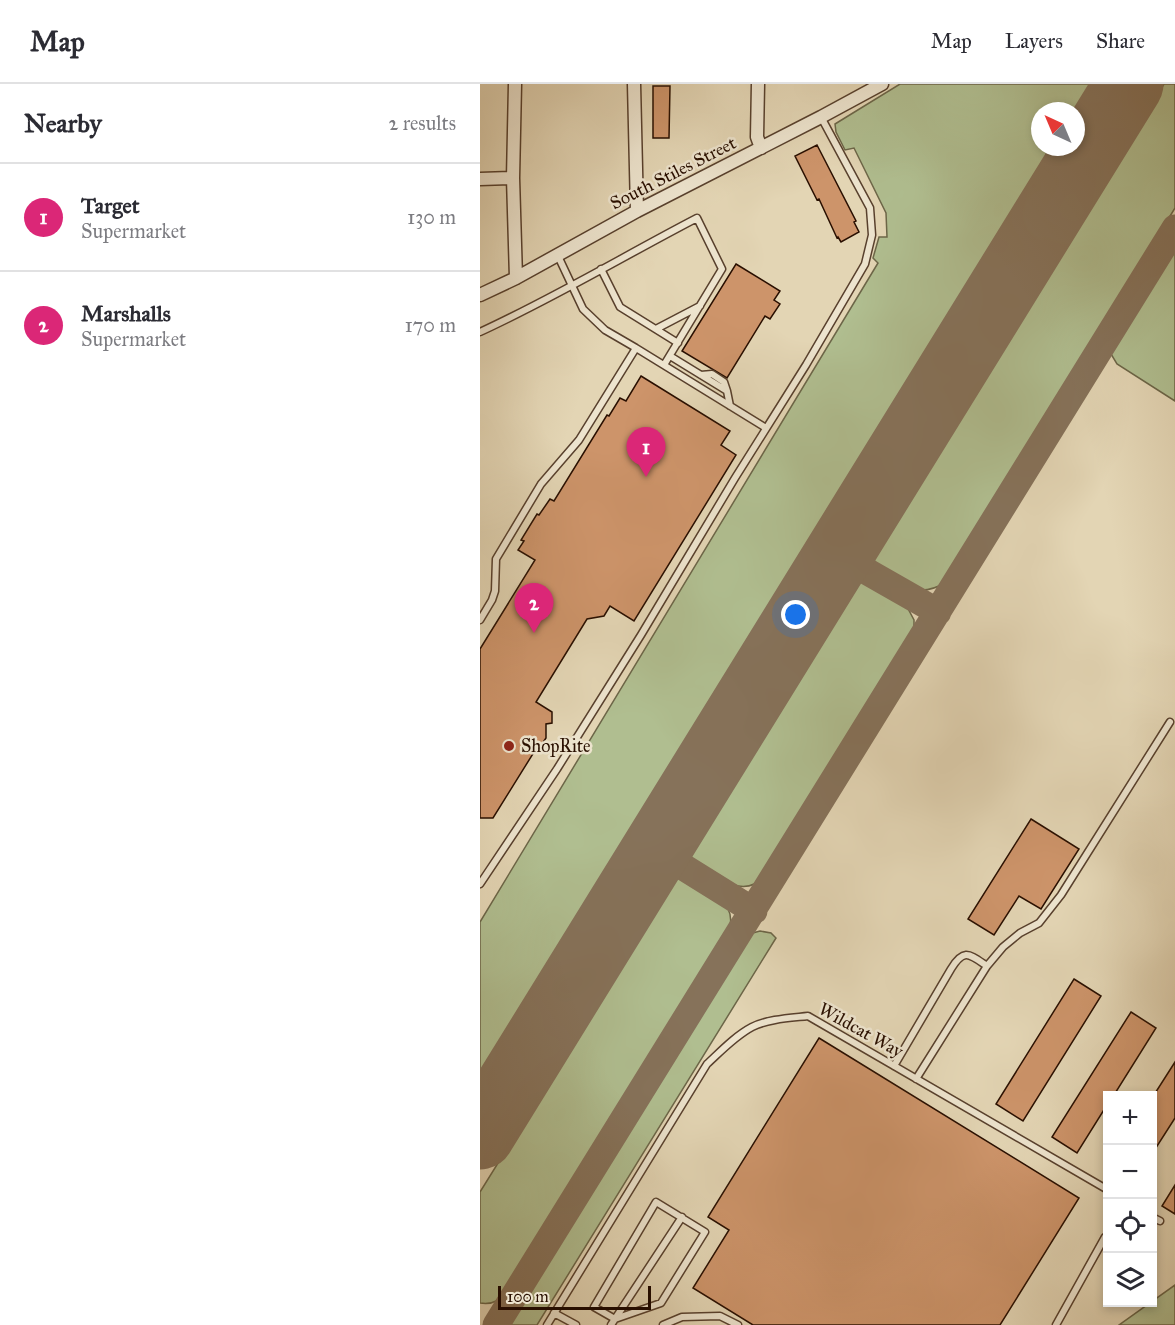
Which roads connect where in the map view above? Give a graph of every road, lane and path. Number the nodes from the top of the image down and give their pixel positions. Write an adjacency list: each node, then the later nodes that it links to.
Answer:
1 (515, 84): 8 (street)
2 (634, 84): 9 (street)
3 (758, 84): 6 (street)
4 (880, 85): 5 (street, South Stiles Street)
5 (821, 117): 6 (street, South Stiles Street); 23 (lane)
6 (762, 148): 9 (street, South Stiles Street)
7 (480, 178): 8 (street)
8 (513, 178): 12 (street)
9 (637, 211): 10 (street, South Stiles Street)
10 (558, 256): 12 (street, South Stiles Street); 13 (lane)
11 (601, 269): 13 (lane); 15 (lane); 16 (lane)
12 (516, 278): 14 (street, South Stiles Street)
13 (572, 287): 17 (lane); 19 (lane)
14 (480, 295)
15 (700, 306): 16 (lane); 18 (lane)
16 (656, 329): 18 (lane)
17 (480, 332)
18 (678, 343): 20 (lane)
19 (636, 348): 21 (lane); 24 (lane)
20 (670, 356): 21 (lane); 22 (lane)
21 (664, 365): 22 (lane)
22 (730, 406): 23 (lane)
23 (766, 428): 26 (lane)
24 (480, 620)
25 (1170, 722): 27 (lane)
26 (480, 885)
27 (987, 966): 28 (lane); 29 (lane)
28 (894, 1066): 29 (lane, Wildcat Way); 35 (lane, Wildcat Way)
29 (916, 1079): 30 (lane, Wildcat Way)
30 (1103, 1188)
31 (682, 1217): 36 (lane); 36 (lane); 36 (lane)
32 (1157, 1220): 33 (lane)
33 (1160, 1221)
34 (1103, 1241): 41 (lane)
35 (554, 1313): 37 (lane, Wildcat Way); 38 (lane)
36 (613, 1322)
37 (547, 1325)
38 (576, 1325)
39 (663, 1325): 40 (lane)
40 (738, 1325)
41 (1056, 1325)

